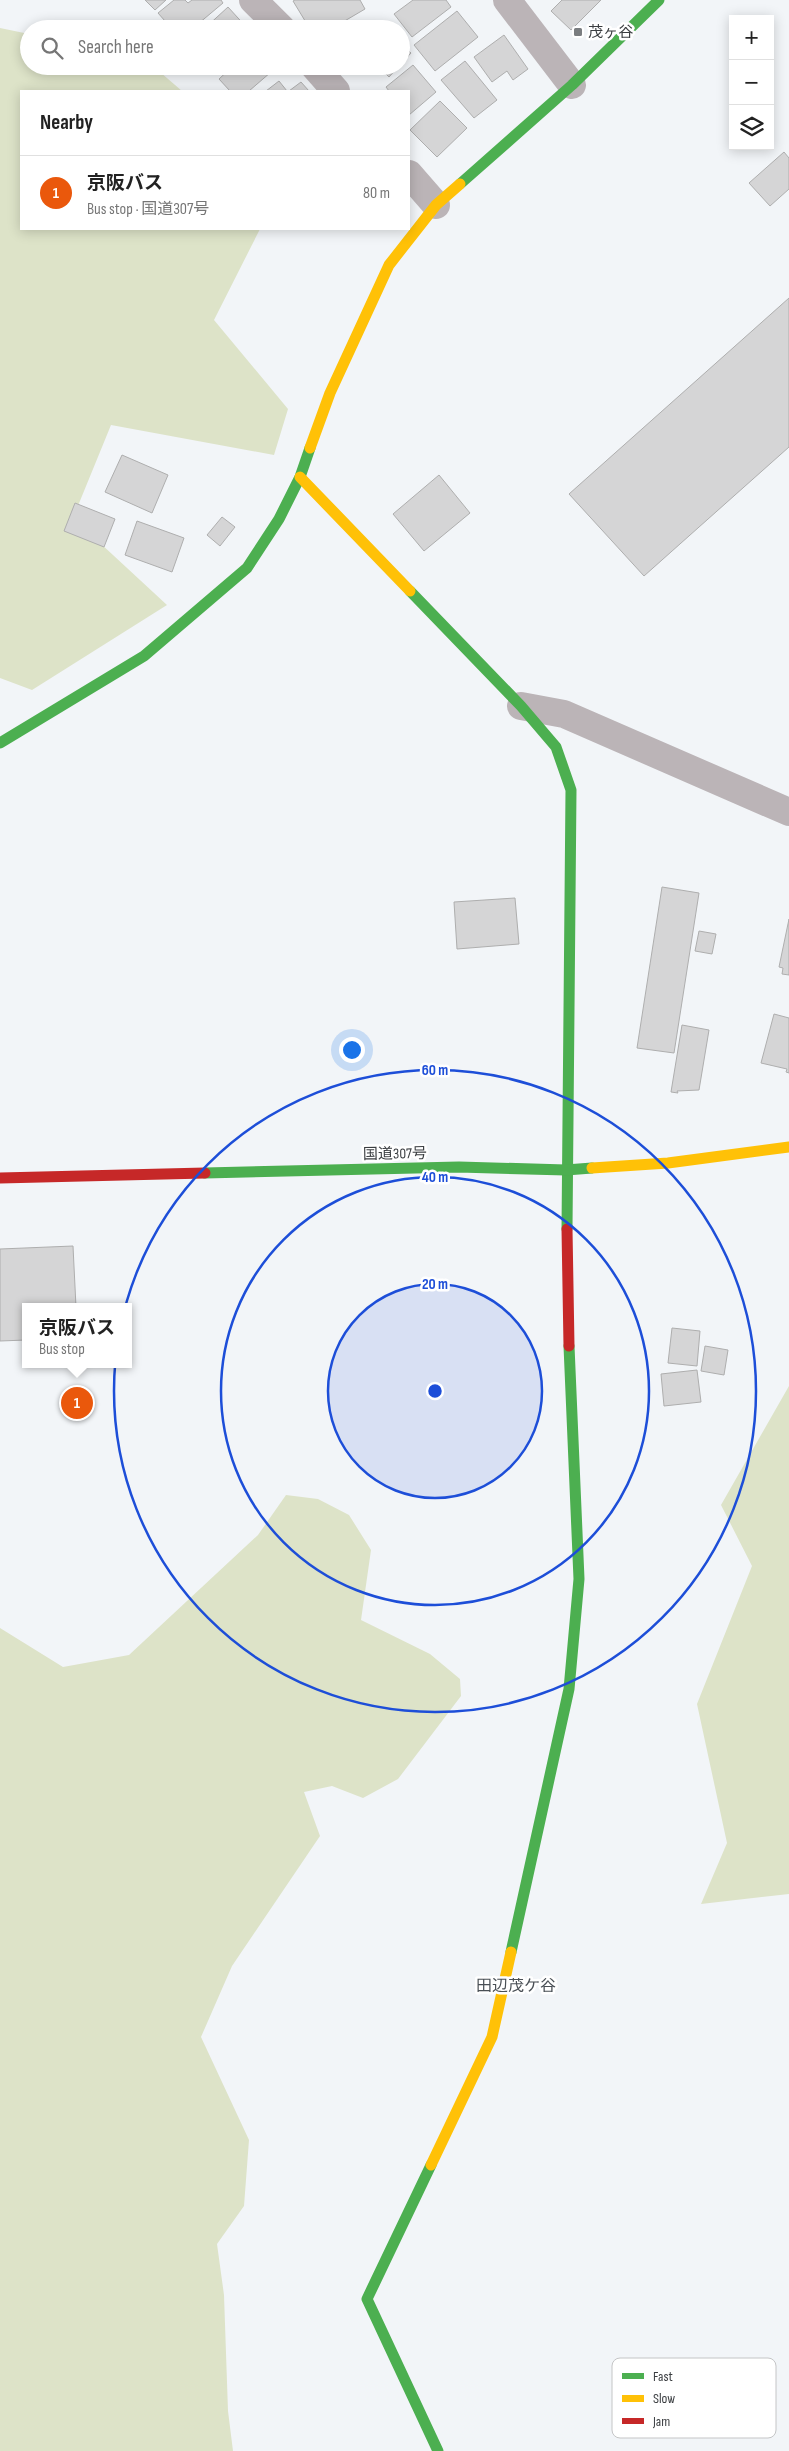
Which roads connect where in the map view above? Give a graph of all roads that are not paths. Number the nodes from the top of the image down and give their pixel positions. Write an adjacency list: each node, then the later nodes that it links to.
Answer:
1 (253, 0): 4 (street)
2 (507, 0): 6 (street)
3 (659, 0): 6 (main road)
4 (273, 20)
5 (322, 75): 7 (street)
6 (572, 84): 9 (main road)
7 (335, 90)
8 (410, 175): 9 (street)
9 (436, 205): 10 (main road)
10 (300, 477): 11 (main road); 12 (main road)
11 (521, 706): 13 (street); 15 (main road)
12 (0, 743)
13 (789, 812)
14 (789, 1147): 15 (main road, 国道307号)
15 (566, 1170): 16 (main road, 国道307号); 17 (main road)
16 (0, 1178)
17 (438, 2451)

